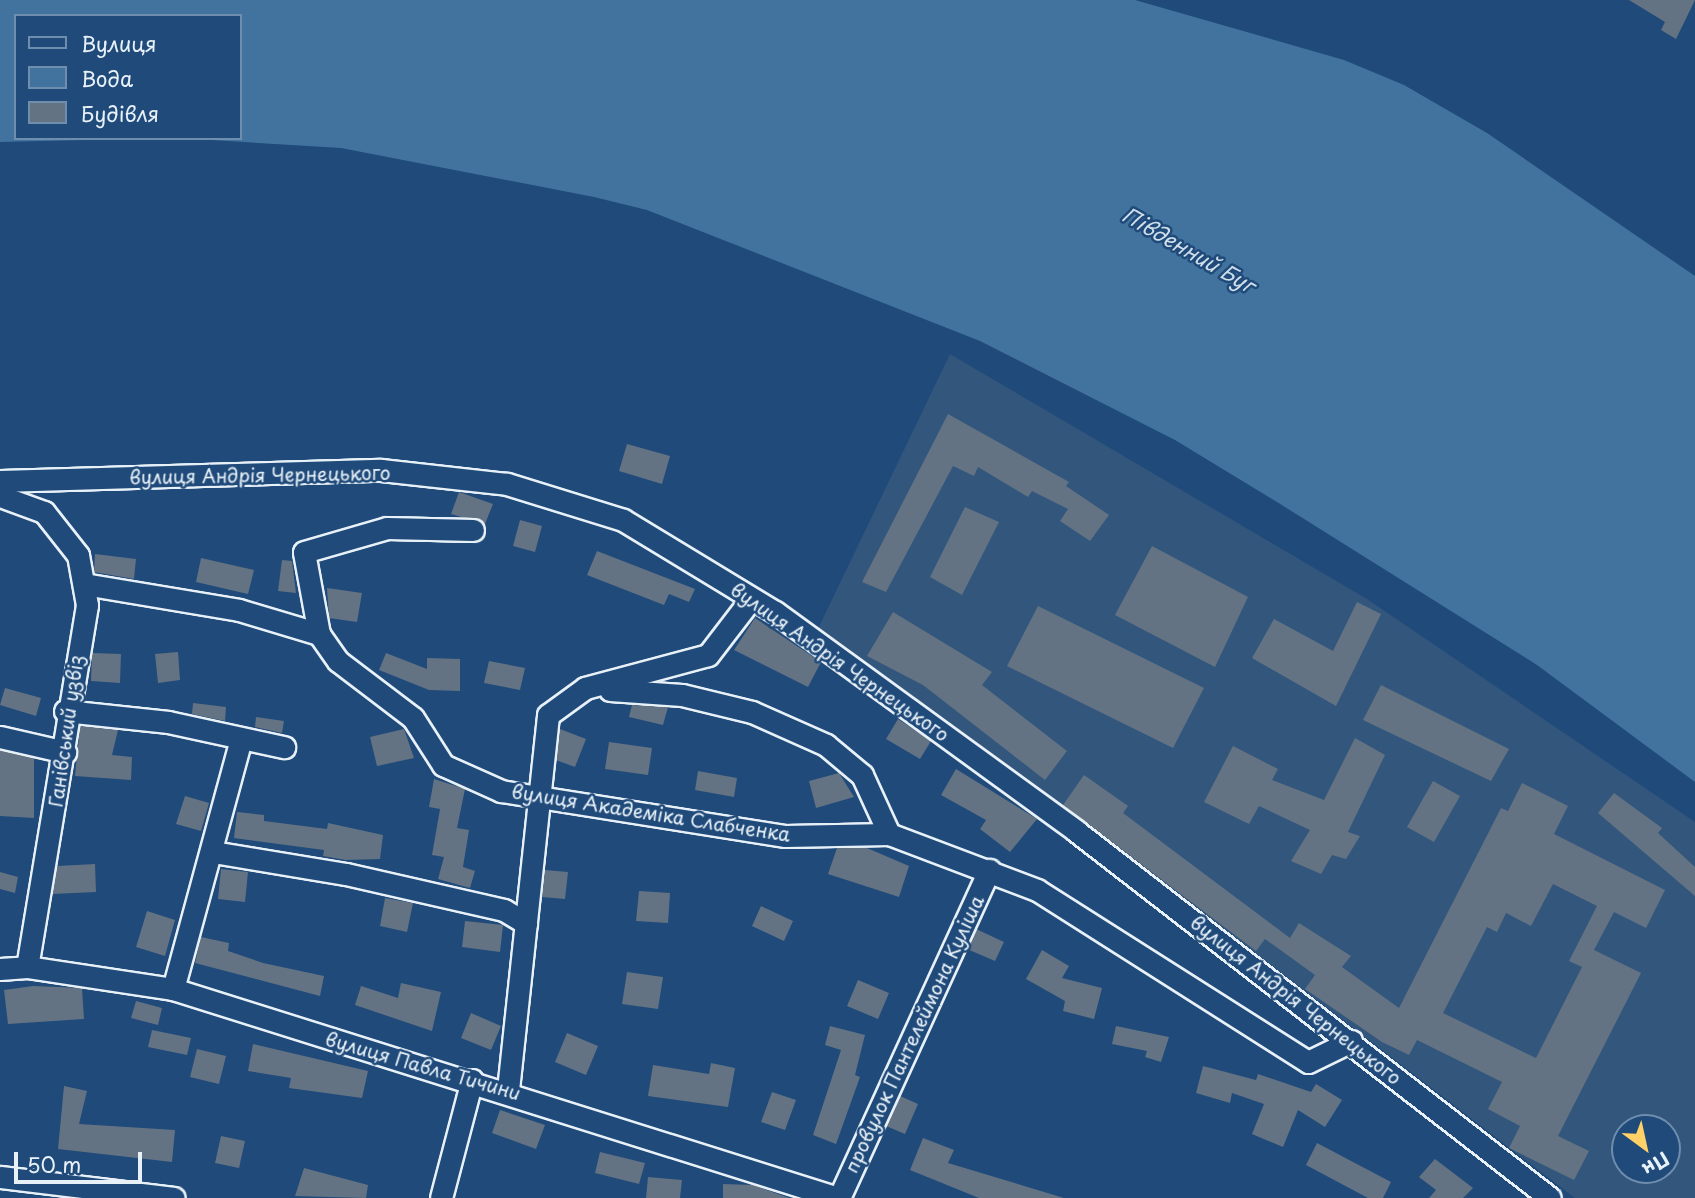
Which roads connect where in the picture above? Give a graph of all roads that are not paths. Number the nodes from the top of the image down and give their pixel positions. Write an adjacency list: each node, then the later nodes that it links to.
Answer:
1 (0, 481): 5 (street, вулиця Андрія Чернецького)
2 (0, 496): 4 (street, Ганівський узвіз)
3 (473, 530): 6 (street)
4 (84, 584): 6 (street); 8 (street, Ганівський узвіз)
5 (751, 599): 7 (street); 21 (street, вулиця Андрія Чернецького)
6 (319, 634): 13 (street, вулиця Академіка Слабченка)
7 (585, 688): 13 (street); 14 (street)
8 (65, 711): 10 (street); 12 (street, Ганівський узвіз)
9 (0, 737): 12 (street)
10 (241, 739): 11 (street); 15 (street)
11 (284, 747)
12 (65, 752): 18 (street, Ганівський узвіз)
13 (537, 798): 14 (street, вулиця Академіка Слабченка); 17 (street)
14 (889, 834): 16 (street, вулиця Академіка Слабченка)
15 (213, 852): 17 (street); 20 (street)
16 (989, 870): 21 (street, вулиця Академіка Слабченка); 25 (street, провулок Пантелеймона Куліша)
17 (527, 923): 23 (street)
18 (27, 967): 19 (street, вулиця Павла Тичини); 20 (street, вулиця Павла Тичини)
19 (0, 969)
20 (173, 989): 22 (street, вулиця Павла Тичини)
21 (1351, 1041): 28 (street, вулиця Андрія Чернецького)
22 (472, 1080): 23 (street, вулиця Павла Тичини); 27 (street)
23 (508, 1090): 25 (street, вулиця Павла Тичини)
24 (0, 1177): 26 (street)
25 (828, 1196)
26 (174, 1198)
27 (441, 1198)
28 (1550, 1198)

